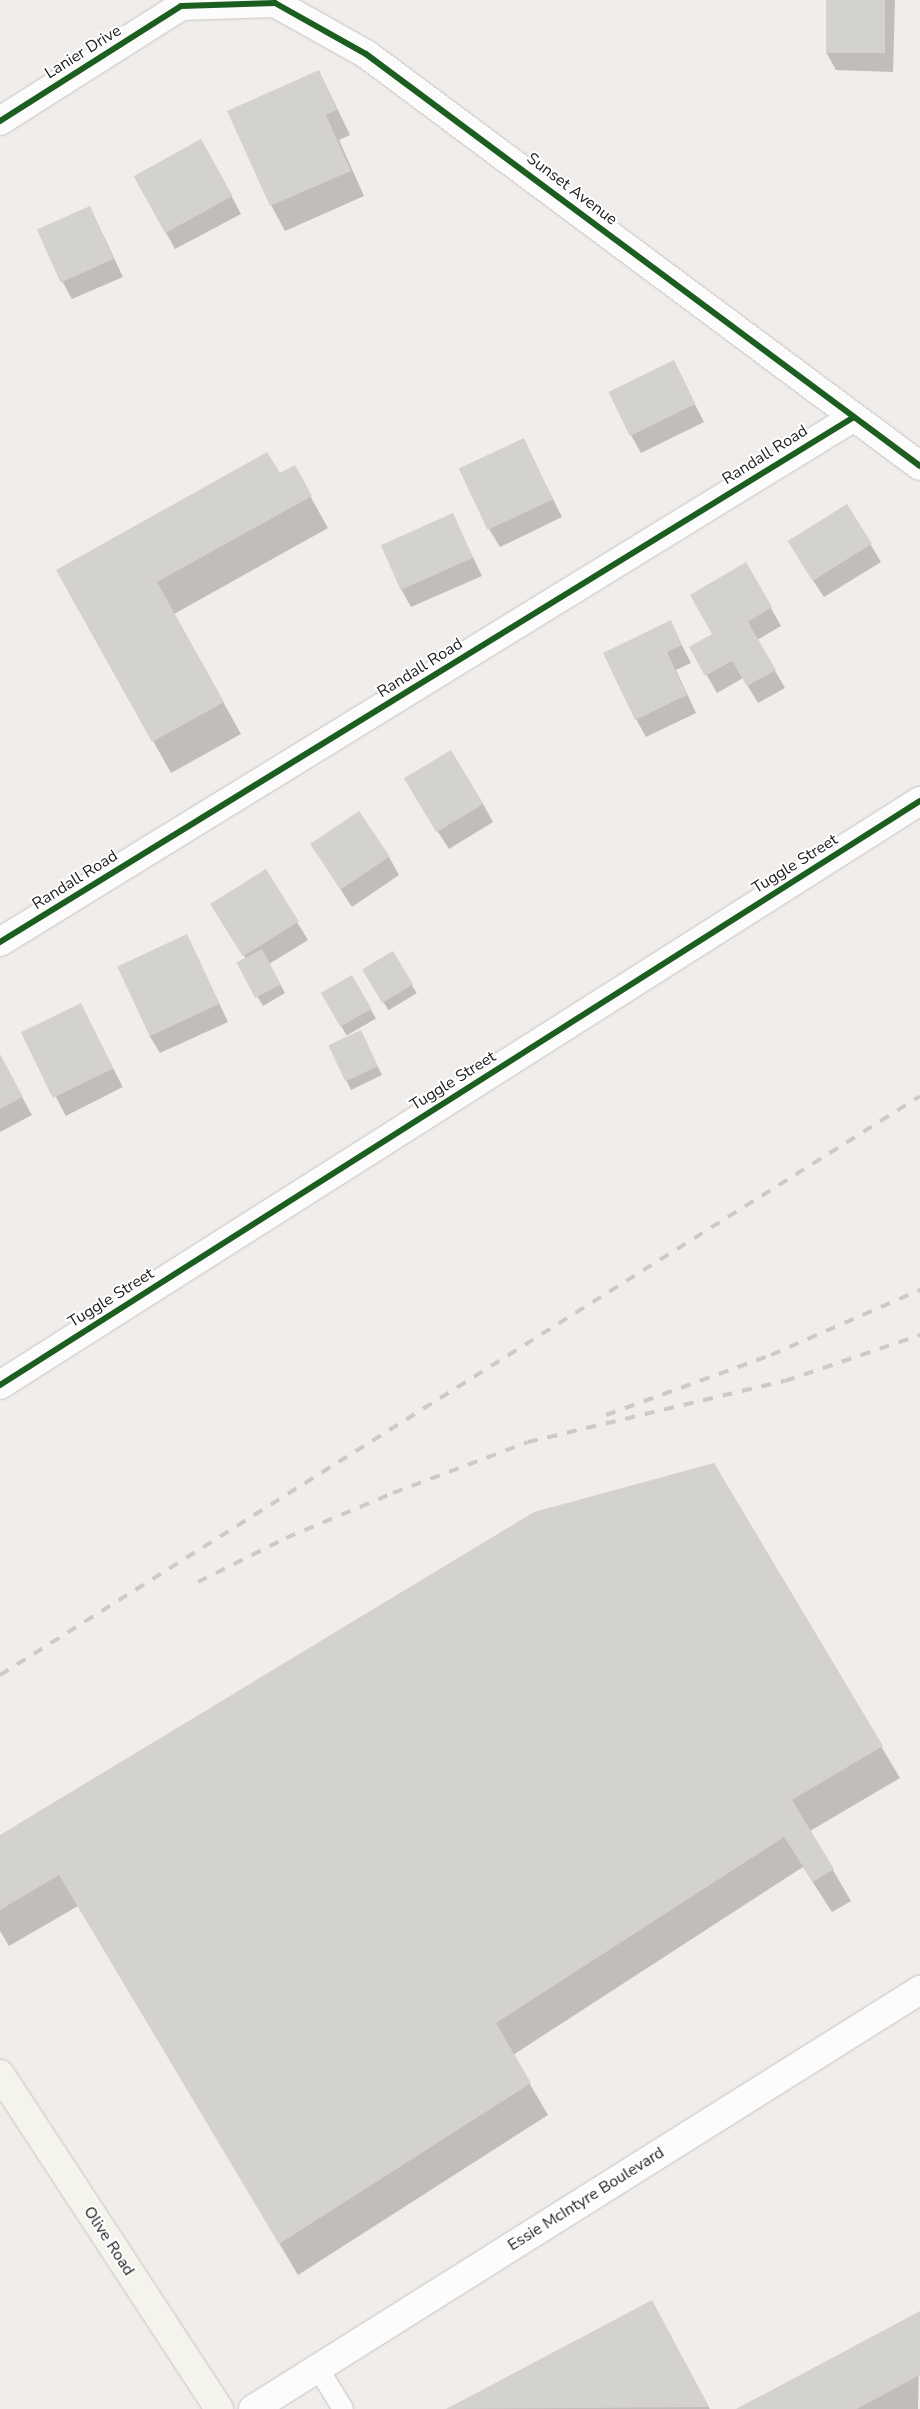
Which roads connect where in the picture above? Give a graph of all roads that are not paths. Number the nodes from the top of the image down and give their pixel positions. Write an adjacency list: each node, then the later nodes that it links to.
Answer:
1 (181, 6): 2 (street, Lanier Drive); 3 (street, Sunset Avenue)
2 (0, 121)
3 (854, 416): 4 (street, Sunset Avenue); 6 (street, Randall Road)
4 (920, 466)
5 (920, 801): 7 (street, Tuggle Street)
6 (0, 942)
7 (0, 1385)
8 (920, 1990): 10 (street, Essie McIntyre Boulevard)
9 (0, 2074): 11 (street, Olive Road)
10 (318, 2368): 12 (street, Essie McIntyre Boulevard); 13 (lane)
11 (219, 2409)
12 (253, 2409)
13 (343, 2409)

